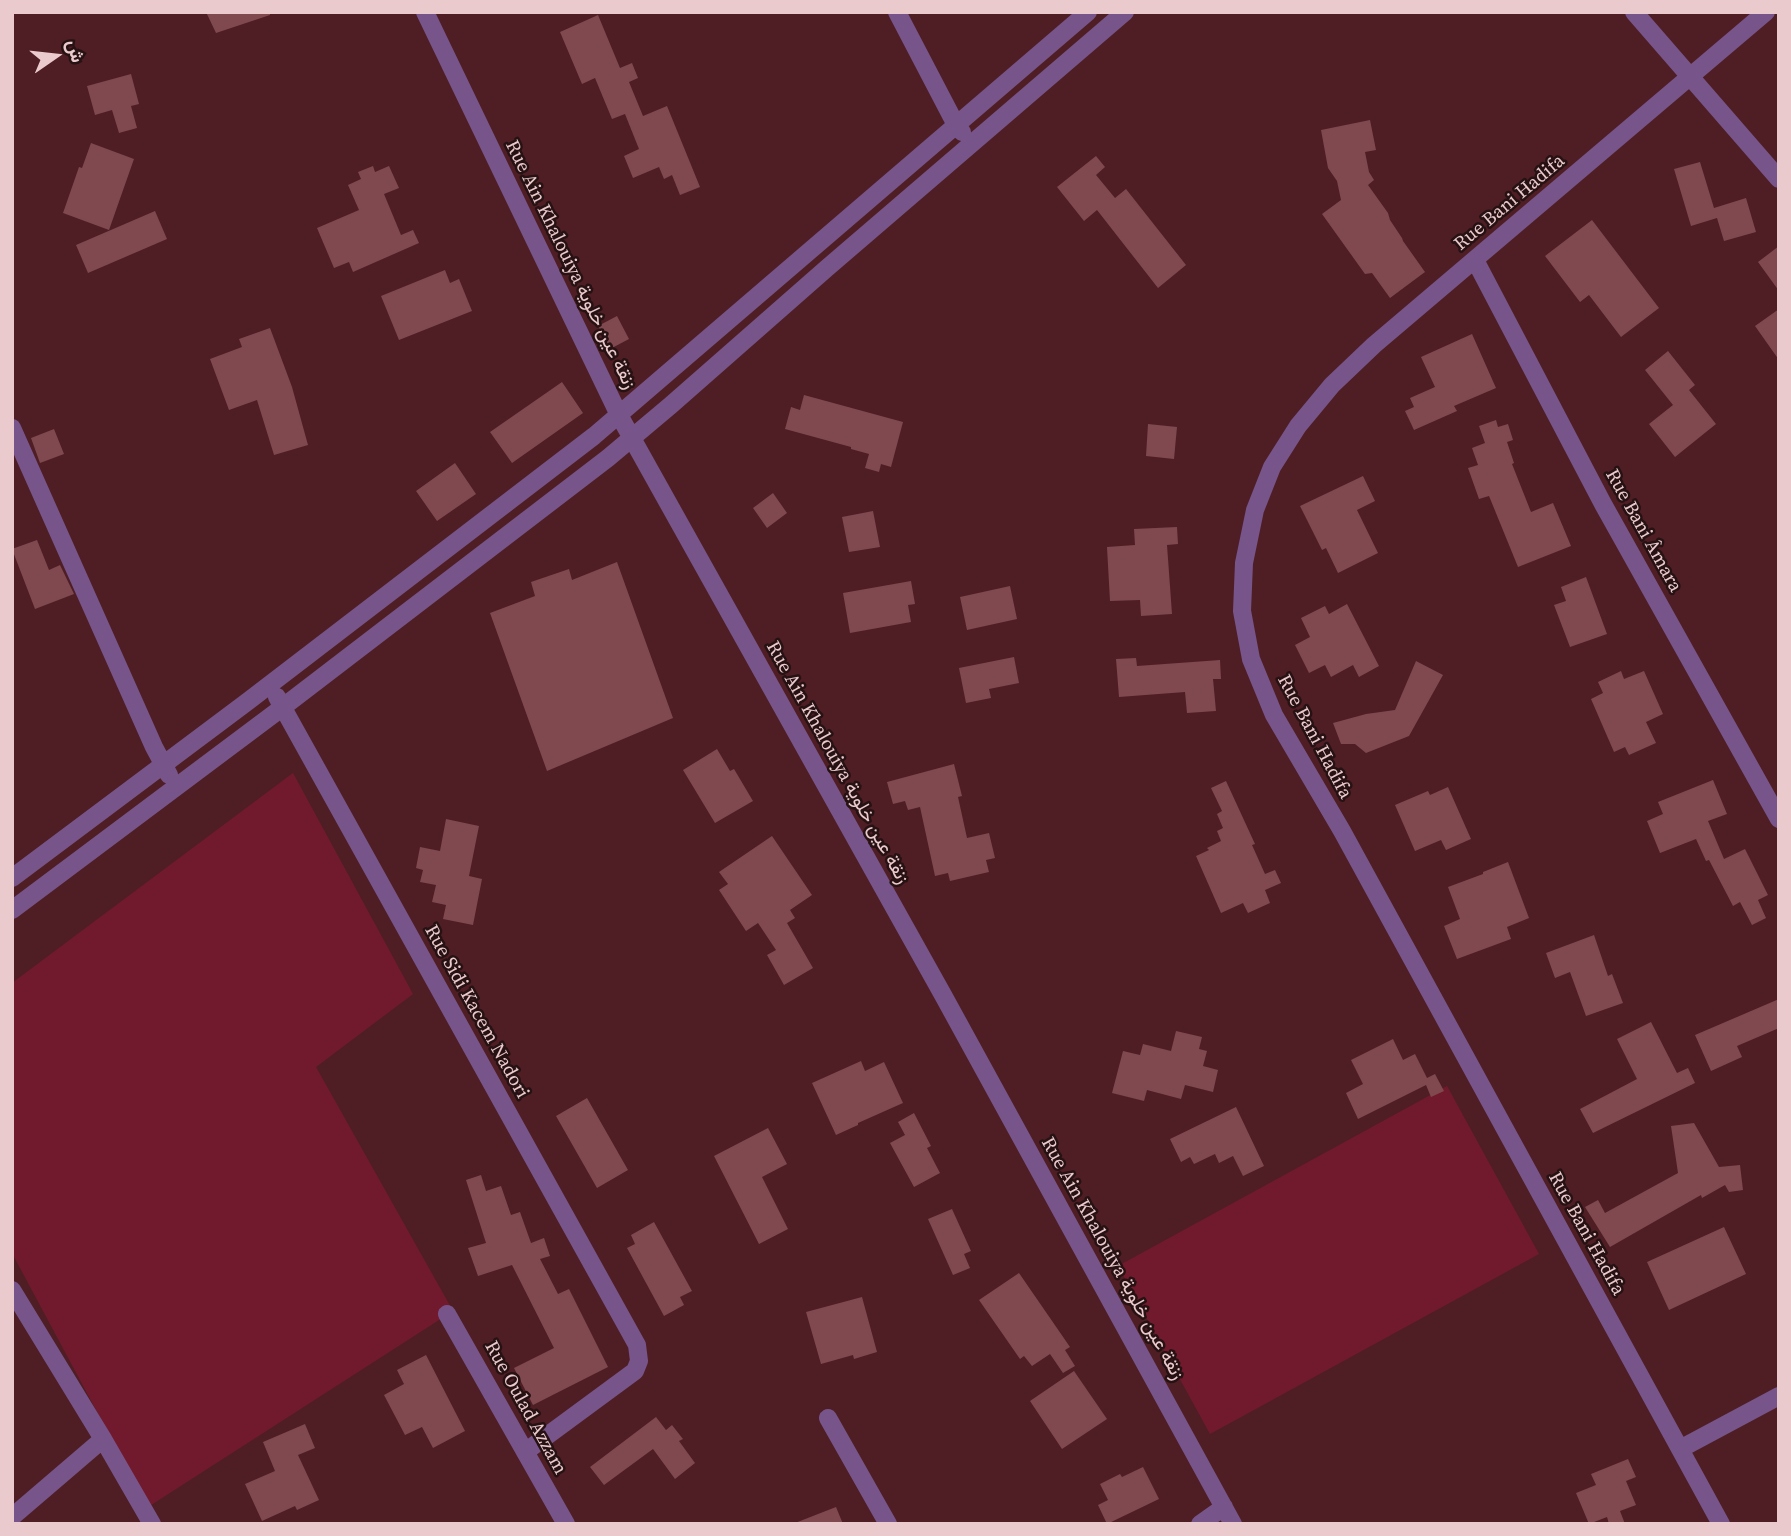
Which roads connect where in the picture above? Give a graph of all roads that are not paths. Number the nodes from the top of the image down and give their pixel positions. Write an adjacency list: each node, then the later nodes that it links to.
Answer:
1 (425, 12): 12 (street, Rue Ain Khalouiya زنقة عين خلوية)
2 (897, 12): 8 (street)
3 (1088, 12): 8 (street)
4 (1125, 12): 9 (street)
5 (1634, 12): 7 (street)
6 (1766, 12): 7 (street, Rue Bani Hadifa)
7 (1690, 78): 10 (street); 11 (street, Rue Bani Hadifa)
8 (956, 125): 9 (street); 12 (street)
9 (972, 144): 14 (street)
10 (1779, 179)
11 (1475, 260): 19 (street, Rue Bani Âmara); 27 (street, Rue Bani Hadifa)
12 (619, 415): 14 (street, Rue Ain Khalouiya زنقة عين خلوية); 15 (street)
13 (12, 428): 17 (street)
14 (631, 438): 16 (street); 29 (street, Rue Ain Khalouiya زنقة عين خلوية)
15 (270, 685): 16 (street, Rue Sidi Kacem Nadori); 17 (street)
16 (283, 707): 18 (street); 28 (street, Rue Sidi Kacem Nadori)
17 (163, 765): 18 (street); 20 (street)
18 (176, 788): 21 (street)
19 (1779, 818)
20 (12, 878)
21 (12, 910)
22 (12, 1290): 26 (street)
23 (447, 1314): 28 (street, Rue Oulad Azzam)
24 (1779, 1396): 27 (street)
25 (828, 1418): 33 (street)
26 (103, 1439): 30 (street); 31 (street)
27 (1680, 1449): 36 (street, Rue Bani Hadifa)
28 (525, 1452): 32 (street, Rue Oulad Azzam)
29 (1224, 1507): 34 (street); 35 (street, Rue Ain Khalouiya زنقة عين خلوية)
30 (12, 1517)
31 (152, 1524)
32 (566, 1524)
33 (888, 1524)
34 (1200, 1524)
35 (1233, 1524)
36 (1721, 1524)

